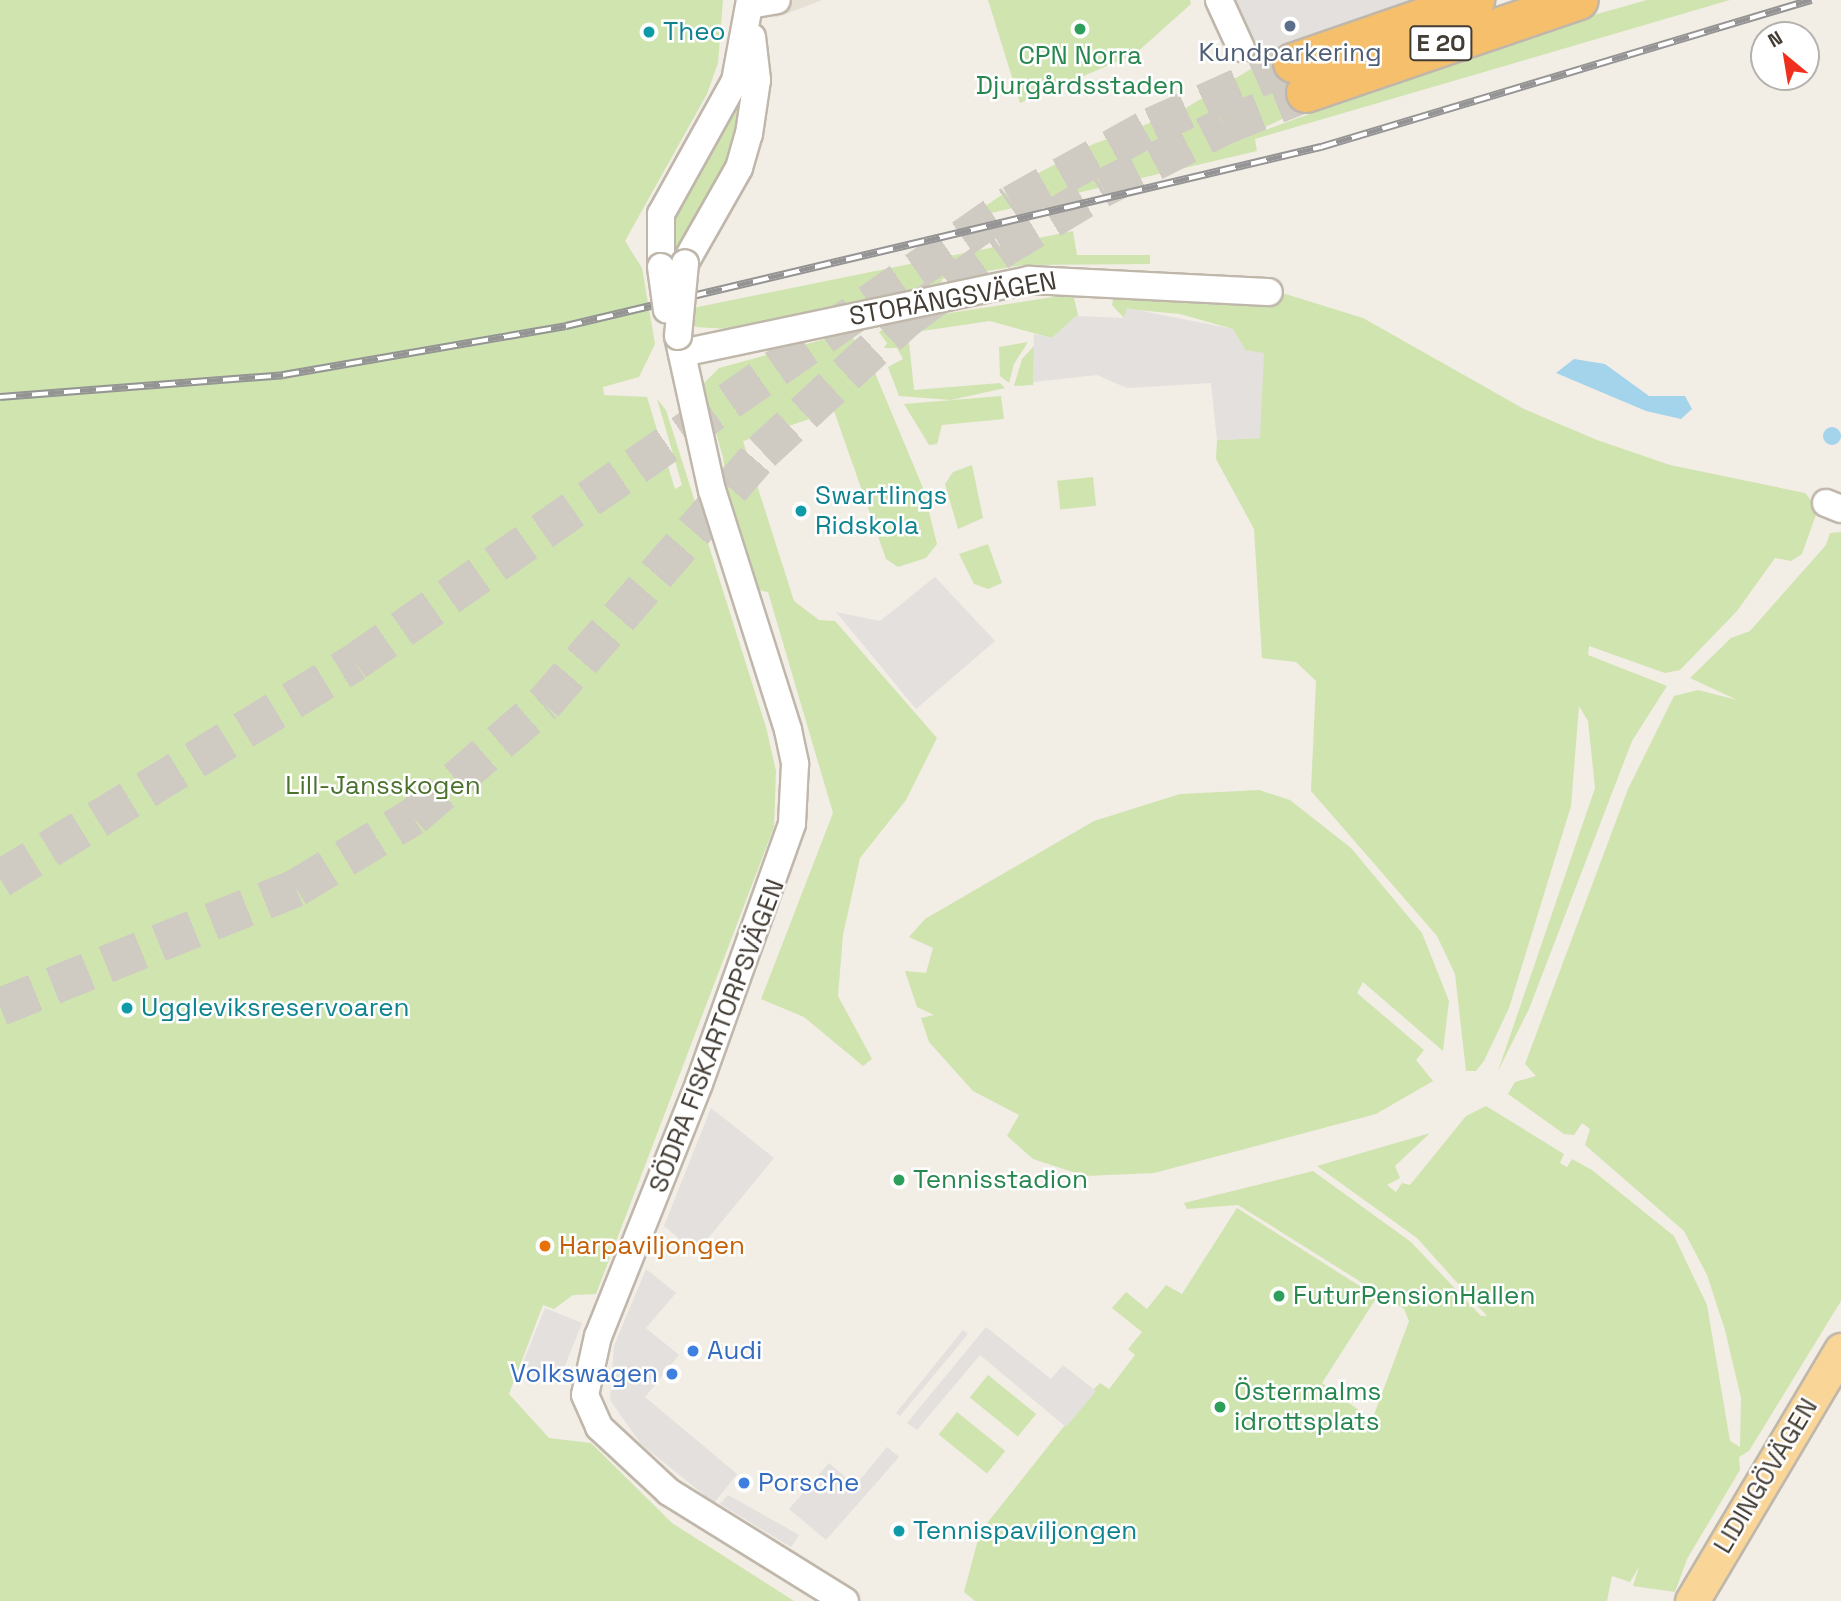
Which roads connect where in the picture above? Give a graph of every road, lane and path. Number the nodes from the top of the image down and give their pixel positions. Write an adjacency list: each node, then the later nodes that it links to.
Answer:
1 (777, 0): 5 (street)
2 (1219, 0): 6 (street)
3 (1475, 0): 4 (highway, E 20)
4 (1579, 0)
5 (749, 10): 7 (street, SÖDRA FISKARTORPSVÄGEN); 7 (street)
6 (1241, 48)
7 (673, 265): 9 (street, SÖDRA FISKARTORPSVÄGEN, bridge)
8 (1269, 292): 9 (street, STORÄNGSVÄGEN)
9 (680, 344): 12 (street, SÖDRA FISKARTORPSVÄGEN)
10 (1841, 1350): 13 (main road, LIDINGÖVÄGEN)
11 (1841, 1377): 14 (main road, LIDINGÖVÄGEN)
12 (845, 1601)
13 (1692, 1601)
14 (1707, 1601)

